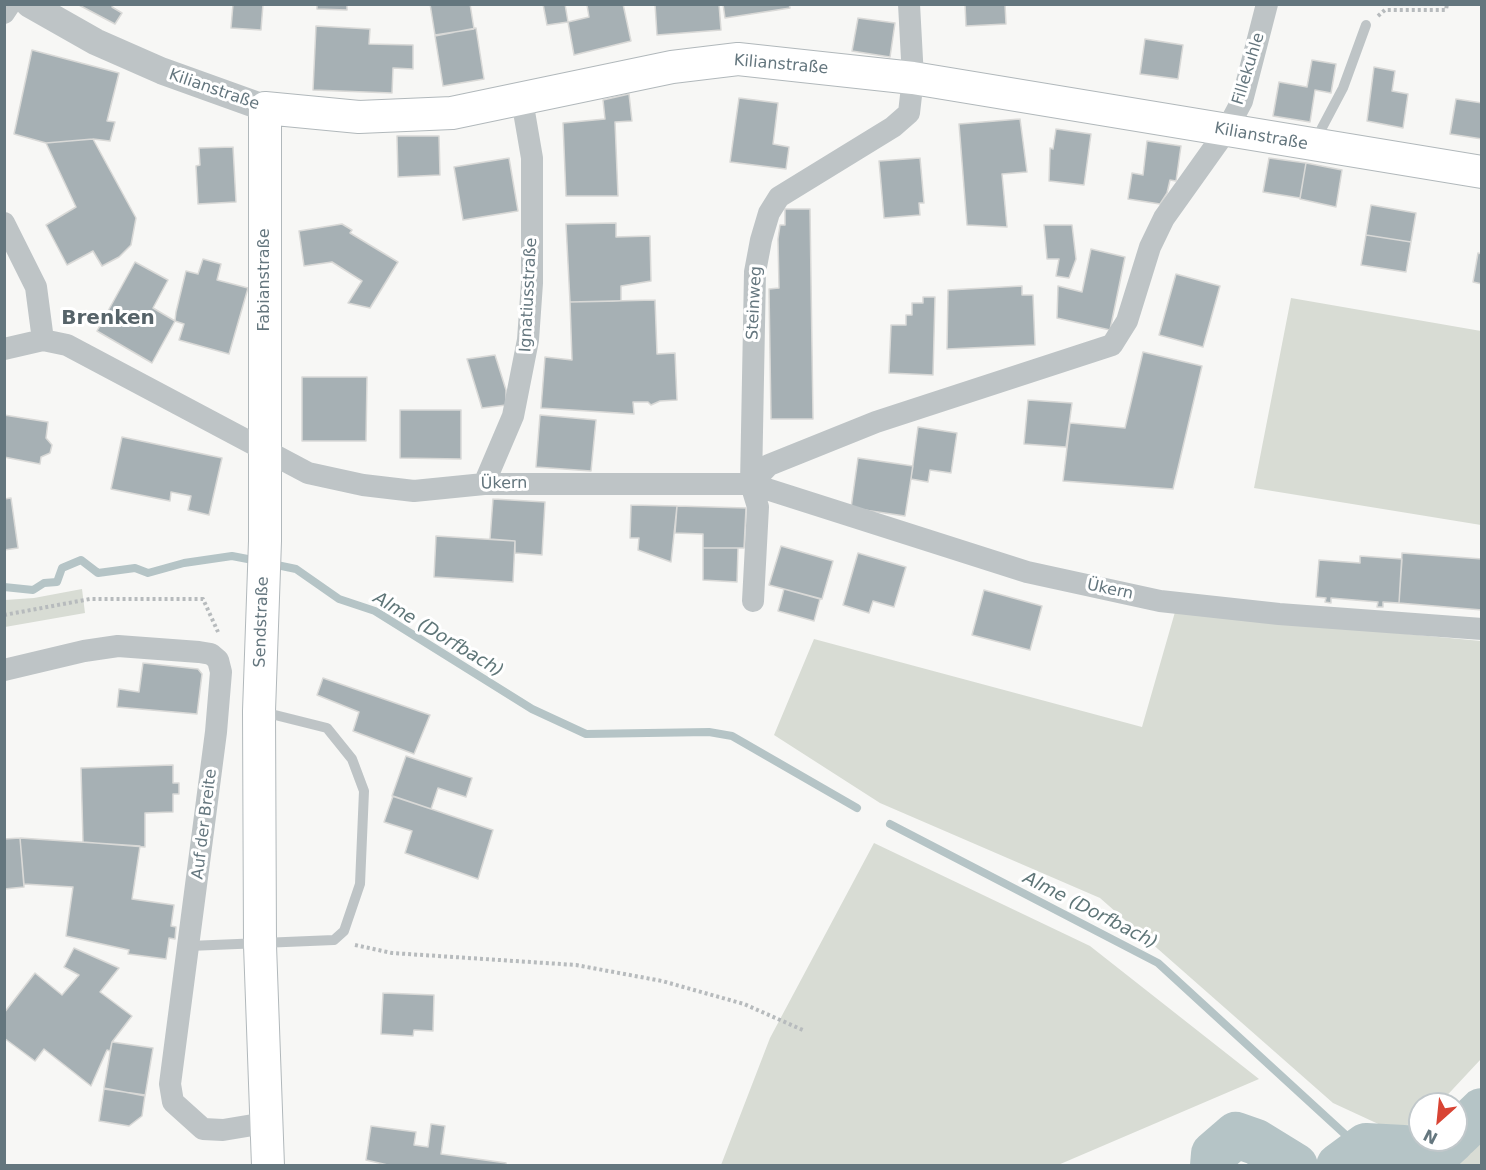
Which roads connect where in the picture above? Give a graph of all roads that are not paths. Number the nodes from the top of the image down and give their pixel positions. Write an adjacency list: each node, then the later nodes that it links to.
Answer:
1 (10, 4): 5 (street)
2 (29, 4): 9 (street, Kilianstraße)
3 (909, 4): 7 (street, Steinweg)
4 (1267, 4): 10 (street, Fillekuhle)
5 (4, 13)
6 (1366, 26): 11 (lane)
7 (914, 78): 8 (main road, Kilianstraße); 10 (main road, Kilianstraße); 18 (street, Steinweg)
8 (522, 100): 9 (main road, Kilianstraße); 17 (street, Ignatiusstraße)
9 (265, 108): 16 (main road, Fabianstraße)
10 (1226, 131): 11 (main road, Kilianstraße); 18 (street)
11 (1312, 146): 12 (main road, Kilianstraße)
12 (1482, 172)
13 (4, 223): 14 (street)
14 (43, 340): 15 (street); 16 (street)
15 (4, 349)
16 (265, 451): 17 (street, Ükern); 22 (main road, Sendstraße)
17 (484, 484): 18 (street, Ükern)
18 (751, 484): 19 (street, Steinweg); 20 (street, Ükern)
19 (753, 601)
20 (1482, 629)
21 (4, 670): 24 (street, Auf der Breite)
22 (259, 711): 23 (main road, Sendstraße); 23 (lane)
23 (260, 945): 24 (lane); 25 (main road, Sendstraße)
24 (189, 946): 25 (street, Auf der Breite)
25 (265, 1123): 26 (main road, Sendstraße)
26 (268, 1166)

